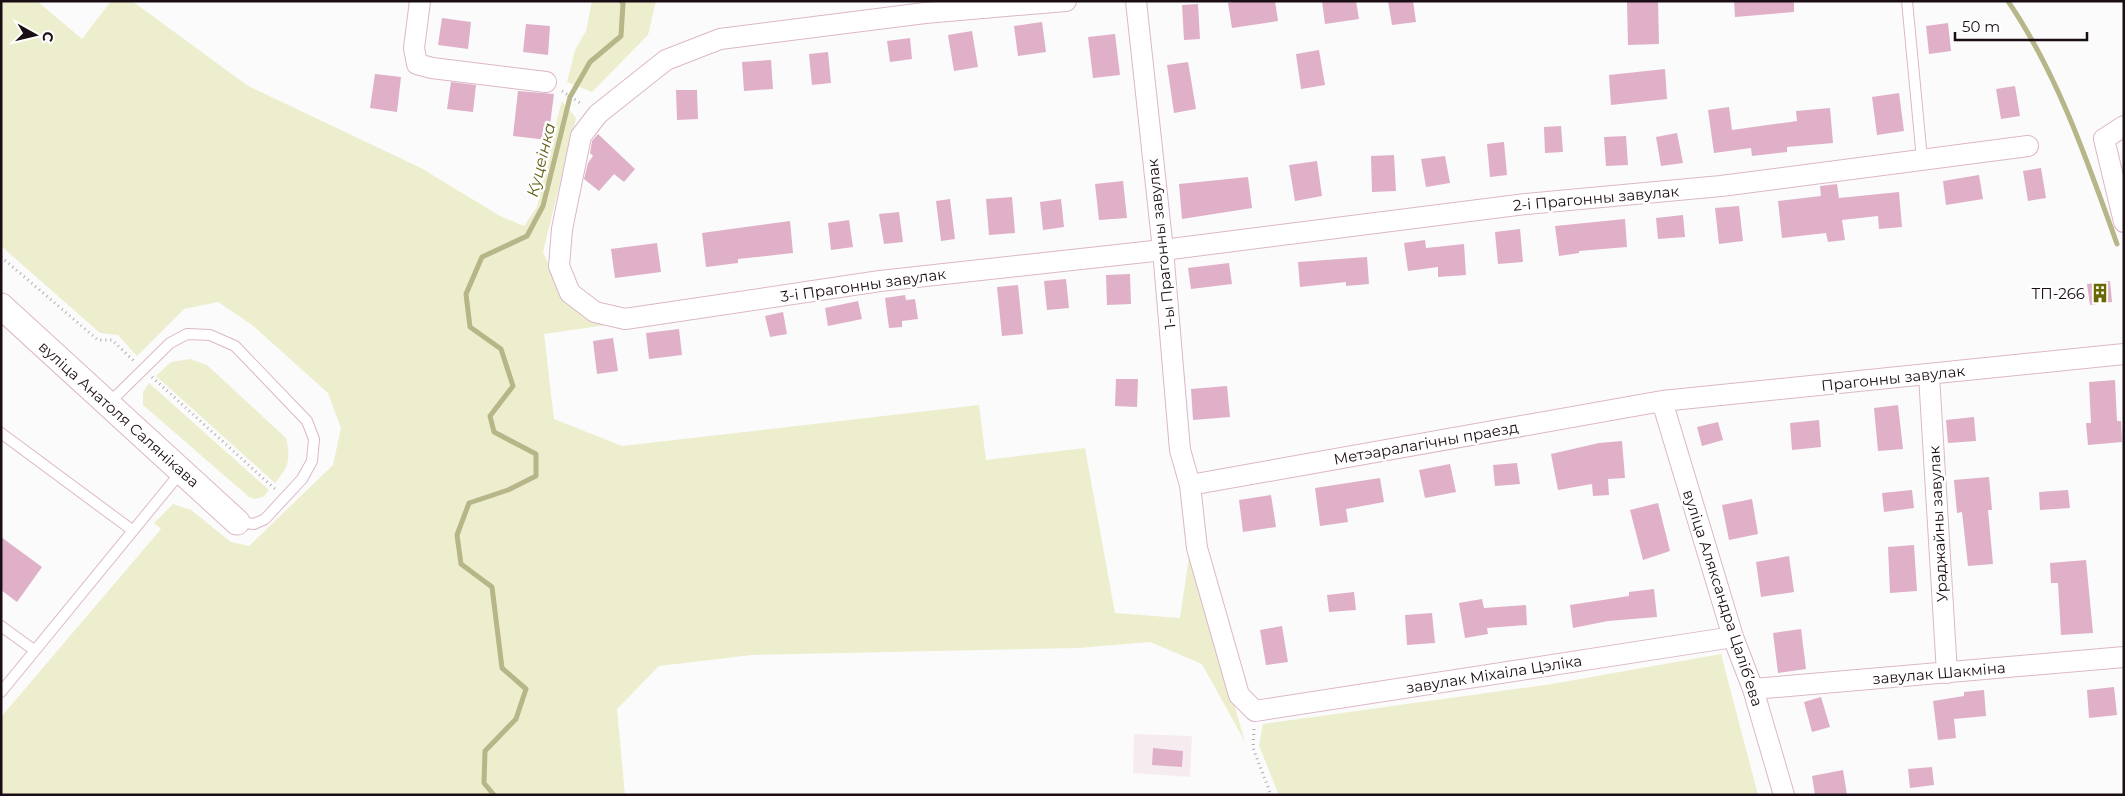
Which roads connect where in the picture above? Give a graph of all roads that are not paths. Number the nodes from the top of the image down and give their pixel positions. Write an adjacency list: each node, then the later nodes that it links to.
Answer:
1 (420, 1): 5 (street)
2 (1066, 1): 10 (street, 3-і Прагонны завулак)
3 (1136, 1): 10 (street, 1-ы Прагонны завулак)
4 (1907, 1): 8 (lane)
5 (546, 82)
6 (2124, 126): 9 (street)
7 (2028, 146): 8 (street, 2-і Прагонны завулак)
8 (1922, 159): 10 (street, 2-і Прагонны завулак)
9 (2124, 222)
10 (1163, 250): 18 (street, 1-ы Прагонны завулак)
11 (1, 306): 15 (street, вуліца Анатоля Салянікава)
12 (2124, 354): 13 (street, Прагонны завулак)
13 (1929, 375): 14 (street, Прагонны завулак); 25 (street, Ураджайны завулак)
14 (1662, 401): 18 (street, Метэаралагічны праезд); 22 (street, вуліца Аляксандра Цалібʼева)
15 (107, 405): 17 (street, вуліца Анатоля Салянікава); 19 (lane)
16 (1, 433): 20 (lane)
17 (181, 471): 19 (street, вуліца Анатоля Салянікава); 20 (lane)
18 (1190, 485): 28 (street, 1-ы Прагонны завулак)
19 (236, 522)
20 (132, 530): 23 (lane)
21 (1, 626): 23 (lane)
22 (1733, 637): 26 (street, вуліца Аляксандра Цалібʼева); 28 (street, завулак Міхаіла Цэліка)
23 (34, 650): 27 (lane)
24 (2124, 657): 25 (street, завулак Шакміна)
25 (1947, 673): 26 (street, завулак Шакміна)
26 (1753, 689): 29 (street, вуліца Аляксандра Цалібʼева)
27 (1, 692)
28 (1255, 711)
29 (1784, 795)

